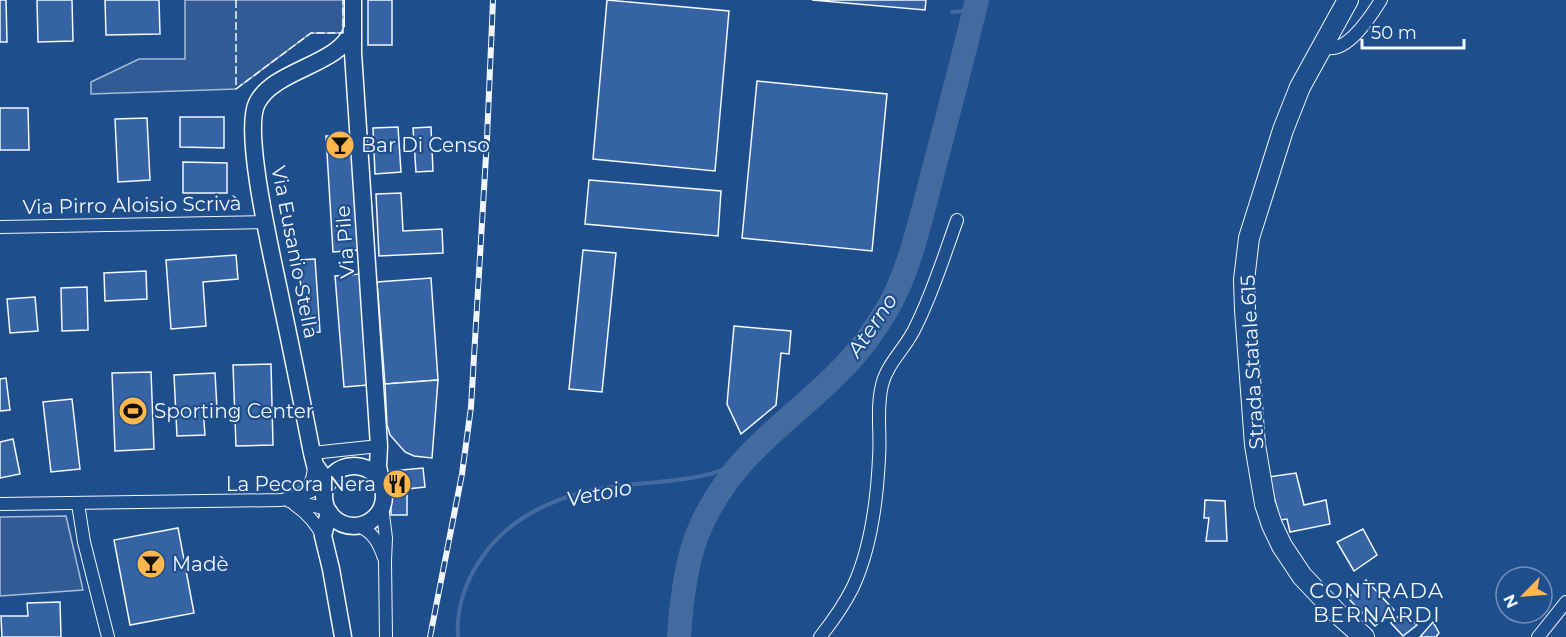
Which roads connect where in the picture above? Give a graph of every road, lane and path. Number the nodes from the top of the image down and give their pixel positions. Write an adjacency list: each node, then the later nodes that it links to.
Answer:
1 (353, 0): 4 (street, Via Pile)
2 (1348, 0): 5 (main road, Strada Statale 615)
3 (1381, 0): 5 (street)
4 (352, 30): 6 (street, Via Eusanio Stella); 7 (street, Via Pile)
5 (1322, 46): 29 (main road, Strada Statale 615)
6 (322, 58): 7 (street); 9 (street, Via Eusanio Stella)
7 (355, 76): 11 (street, Via Pile)
8 (957, 220): 28 (street)
9 (266, 222): 10 (street, Via Pirro Aloisio Scrivà); 12 (street, Via Eusanio Stella)
10 (0, 227)
11 (379, 446): 12 (street); 13 (street, Via Pile)
12 (313, 457): 14 (street, Via Eusanio Stella); 15 (street)
13 (381, 482): 14 (street); 18 (street)
14 (327, 483): 15 (street); 19 (street)
15 (291, 500): 17 (street); 19 (street); 21 (street)
16 (0, 504): 17 (street)
17 (78, 504): 25 (street)
18 (382, 506): 20 (street); 22 (street)
19 (329, 512): 20 (street); 21 (street)
20 (353, 526): 22 (street); 23 (street)
21 (323, 538): 23 (street)
22 (385, 561): 27 (street)
23 (331, 569): 26 (street)
24 (1566, 602): 30 (street)
25 (108, 637)
26 (343, 637)
27 (386, 637)
28 (820, 637)
29 (1364, 637)
30 (1538, 637)

